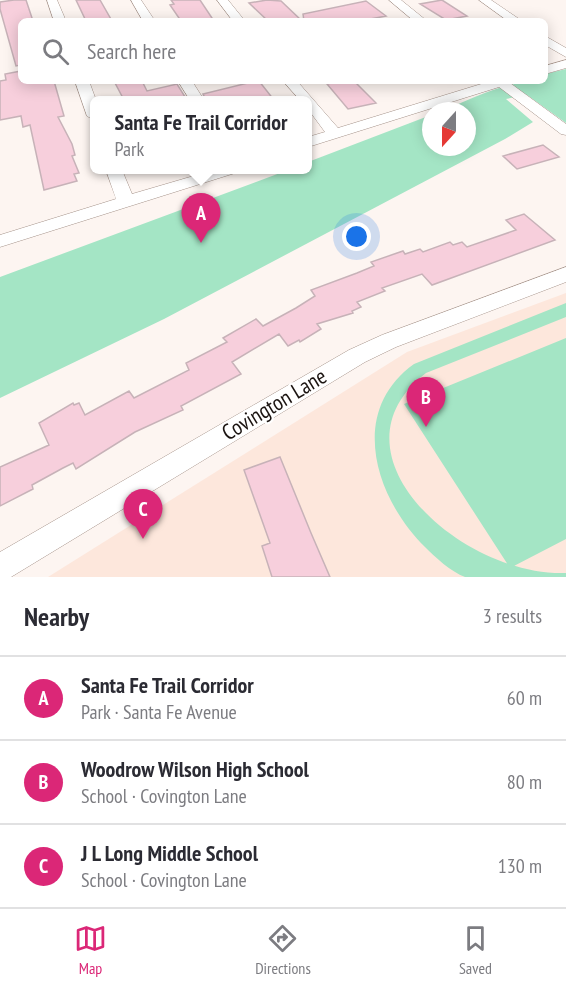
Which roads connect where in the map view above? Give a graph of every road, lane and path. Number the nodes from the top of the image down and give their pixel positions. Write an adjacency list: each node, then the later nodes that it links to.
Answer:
1 (52, 0): 6 (street)
2 (136, 0): 7 (street)
3 (222, 0): 8 (street)
4 (394, 0): 9 (street)
5 (484, 0): 10 (street)
6 (59, 18)
7 (147, 18)
8 (237, 18)
9 (417, 18)
10 (511, 18)
11 (548, 41): 12 (street)
12 (566, 53)
13 (566, 64): 14 (street)
14 (548, 69)
15 (83, 84): 20 (street)
16 (293, 84): 19 (street)
17 (491, 84): 23 (street)
18 (505, 84): 22 (street)
19 (303, 96)
20 (90, 104)
21 (312, 107): 23 (street)
22 (566, 131)
23 (334, 133): 24 (street)
24 (312, 141)
25 (116, 174): 27 (street)
26 (216, 174): 27 (street)
27 (126, 202): 28 (street)
28 (0, 241)
29 (566, 274): 30 (street, Covington Lane)
30 (0, 568)

